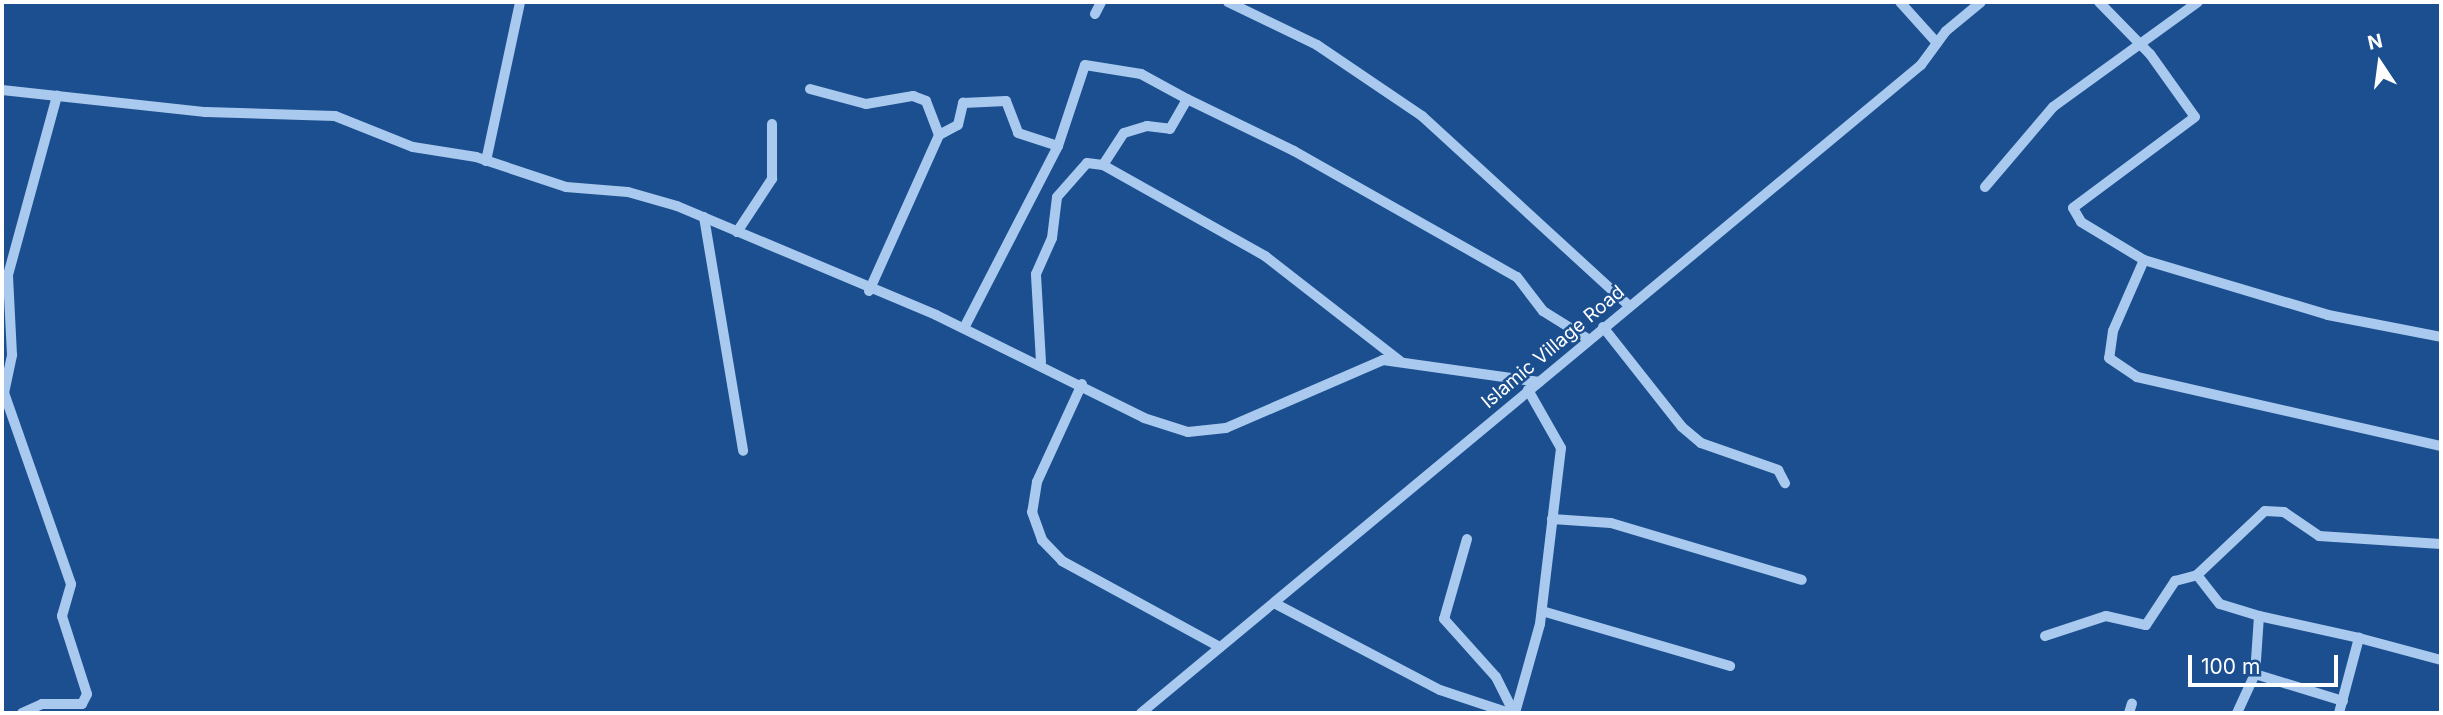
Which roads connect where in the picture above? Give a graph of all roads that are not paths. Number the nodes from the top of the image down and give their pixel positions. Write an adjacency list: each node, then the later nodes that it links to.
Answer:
1 (520, 2): 18 (street)
2 (1101, 2): 8 (street)
3 (1228, 2): 25 (street)
4 (1900, 2): 9 (street)
5 (1981, 2): 9 (street, Islamic Village Road)
6 (2099, 2): 10 (street)
7 (2198, 2): 10 (street)
8 (1096, 14)
9 (1937, 43): 25 (street, Islamic Village Road)
10 (2136, 44): 20 (street); 23 (street)
11 (810, 89): 16 (street)
12 (2, 90): 13 (street)
13 (57, 96): 18 (street); 53 (street)
14 (1187, 99): 17 (street); 19 (street); 29 (street)
15 (772, 124): 22 (street)
16 (939, 135): 17 (street); 24 (street)
17 (1058, 146): 27 (street)
18 (486, 161): 21 (street)
19 (1103, 165): 30 (street); 31 (street)
20 (1984, 187)
21 (704, 217): 22 (street); 36 (street)
22 (737, 232): 24 (street)
23 (2144, 260): 28 (street); 35 (street)
24 (869, 291): 27 (street)
25 (1629, 306): 26 (street, Islamic Village Road)
26 (1603, 327): 29 (street, Islamic Village Road); 37 (street)
27 (964, 328): 31 (street)
28 (2441, 337)
29 (1588, 339): 32 (street, Islamic Village Road)
30 (1401, 361): 32 (street); 33 (street)
31 (1041, 362): 33 (street)
32 (1539, 382): 34 (street, Islamic Village Road)
33 (1082, 384): 48 (street)
34 (1528, 390): 38 (street); 43 (street, Islamic Village Road)
35 (2441, 446)
36 (743, 451)
37 (1785, 483)
38 (1552, 519): 42 (street); 44 (street)
39 (1467, 539): 55 (street)
40 (2441, 544): 41 (street)
41 (2197, 575): 45 (street); 46 (street)
42 (1802, 580)
43 (1274, 603): 48 (street, Islamic Village Road); 55 (street)
44 (1542, 611): 50 (street); 55 (street)
45 (2259, 616): 47 (street); 51 (street)
46 (2045, 636)
47 (2359, 638): 49 (street); 52 (street)
48 (1220, 648): 54 (street, Islamic Village Road)
49 (2441, 660)
50 (1730, 666)
51 (2255, 674): 52 (street); 56 (street)
52 (2343, 701): 57 (street)
53 (22, 713)
54 (1140, 713)
55 (1513, 713)
56 (2237, 713)
57 (2339, 713)

